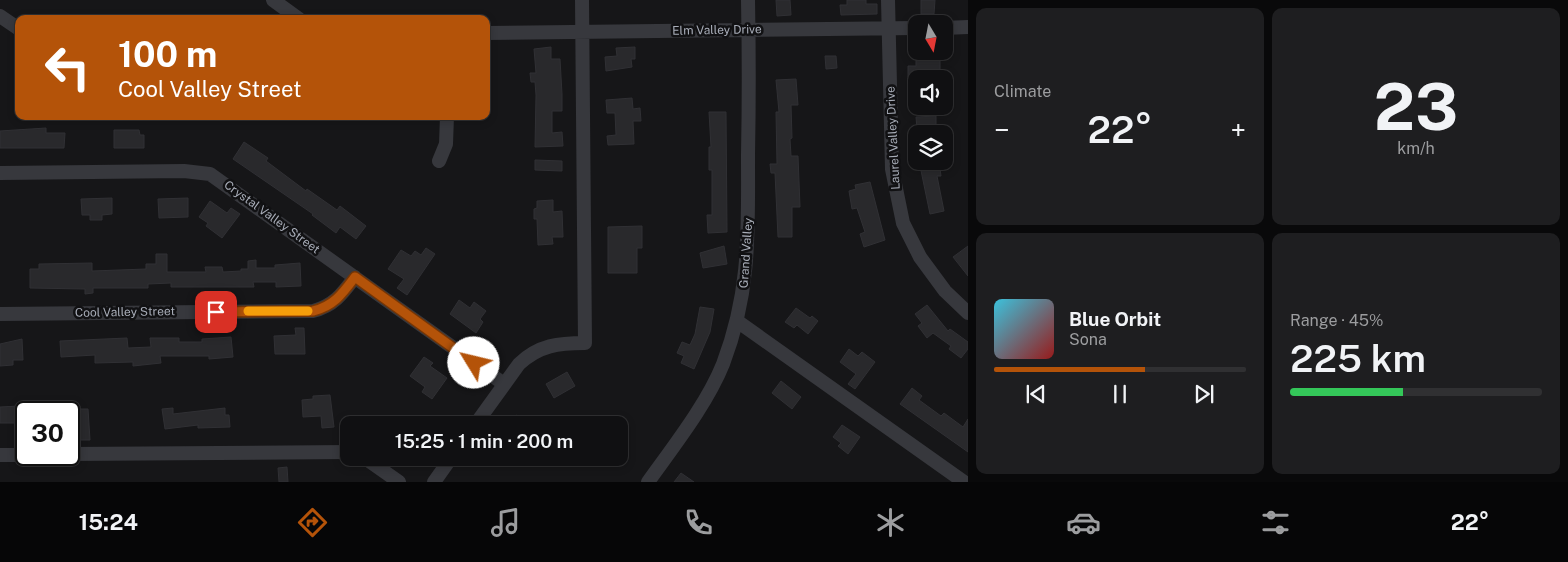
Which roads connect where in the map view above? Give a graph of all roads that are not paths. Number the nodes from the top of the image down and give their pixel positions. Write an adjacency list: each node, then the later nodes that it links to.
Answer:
1 (273, 0): 5 (street)
2 (582, 0): 13 (street)
3 (748, 0): 12 (street, Grand Valley)
4 (888, 0): 8 (street, Laurel Valley Drive)
5 (294, 15)
6 (0, 16): 7 (street)
7 (15, 26)
8 (888, 28): 9 (street, Elm Valley Drive); 12 (street, Elm Valley Drive); 19 (street, Laurel Valley Drive)
9 (908, 28)
10 (953, 28): 11 (street)
11 (968, 28)
12 (749, 30): 13 (street, Elm Valley Drive); 21 (street, Grand Valley)
13 (583, 32): 14 (street, Elm Valley Drive); 22 (street)
14 (490, 33)
15 (447, 120): 16 (street)
16 (439, 161)
17 (0, 173): 18 (street, Crystal Valley Street)
18 (355, 277): 20 (street, Cool Valley Street); 22 (street, Crystal Valley Street)
19 (968, 313)
20 (0, 314)
21 (737, 321): 32 (street, Grand Valley); 33 (street)
22 (504, 384): 23 (street)
23 (481, 416)
24 (340, 452): 25 (street)
25 (80, 454)
26 (0, 455): 27 (street)
27 (15, 455)
28 (376, 466): 30 (street)
29 (445, 466): 31 (street)
30 (399, 482)
31 (434, 482)
32 (648, 482)
33 (964, 482)

